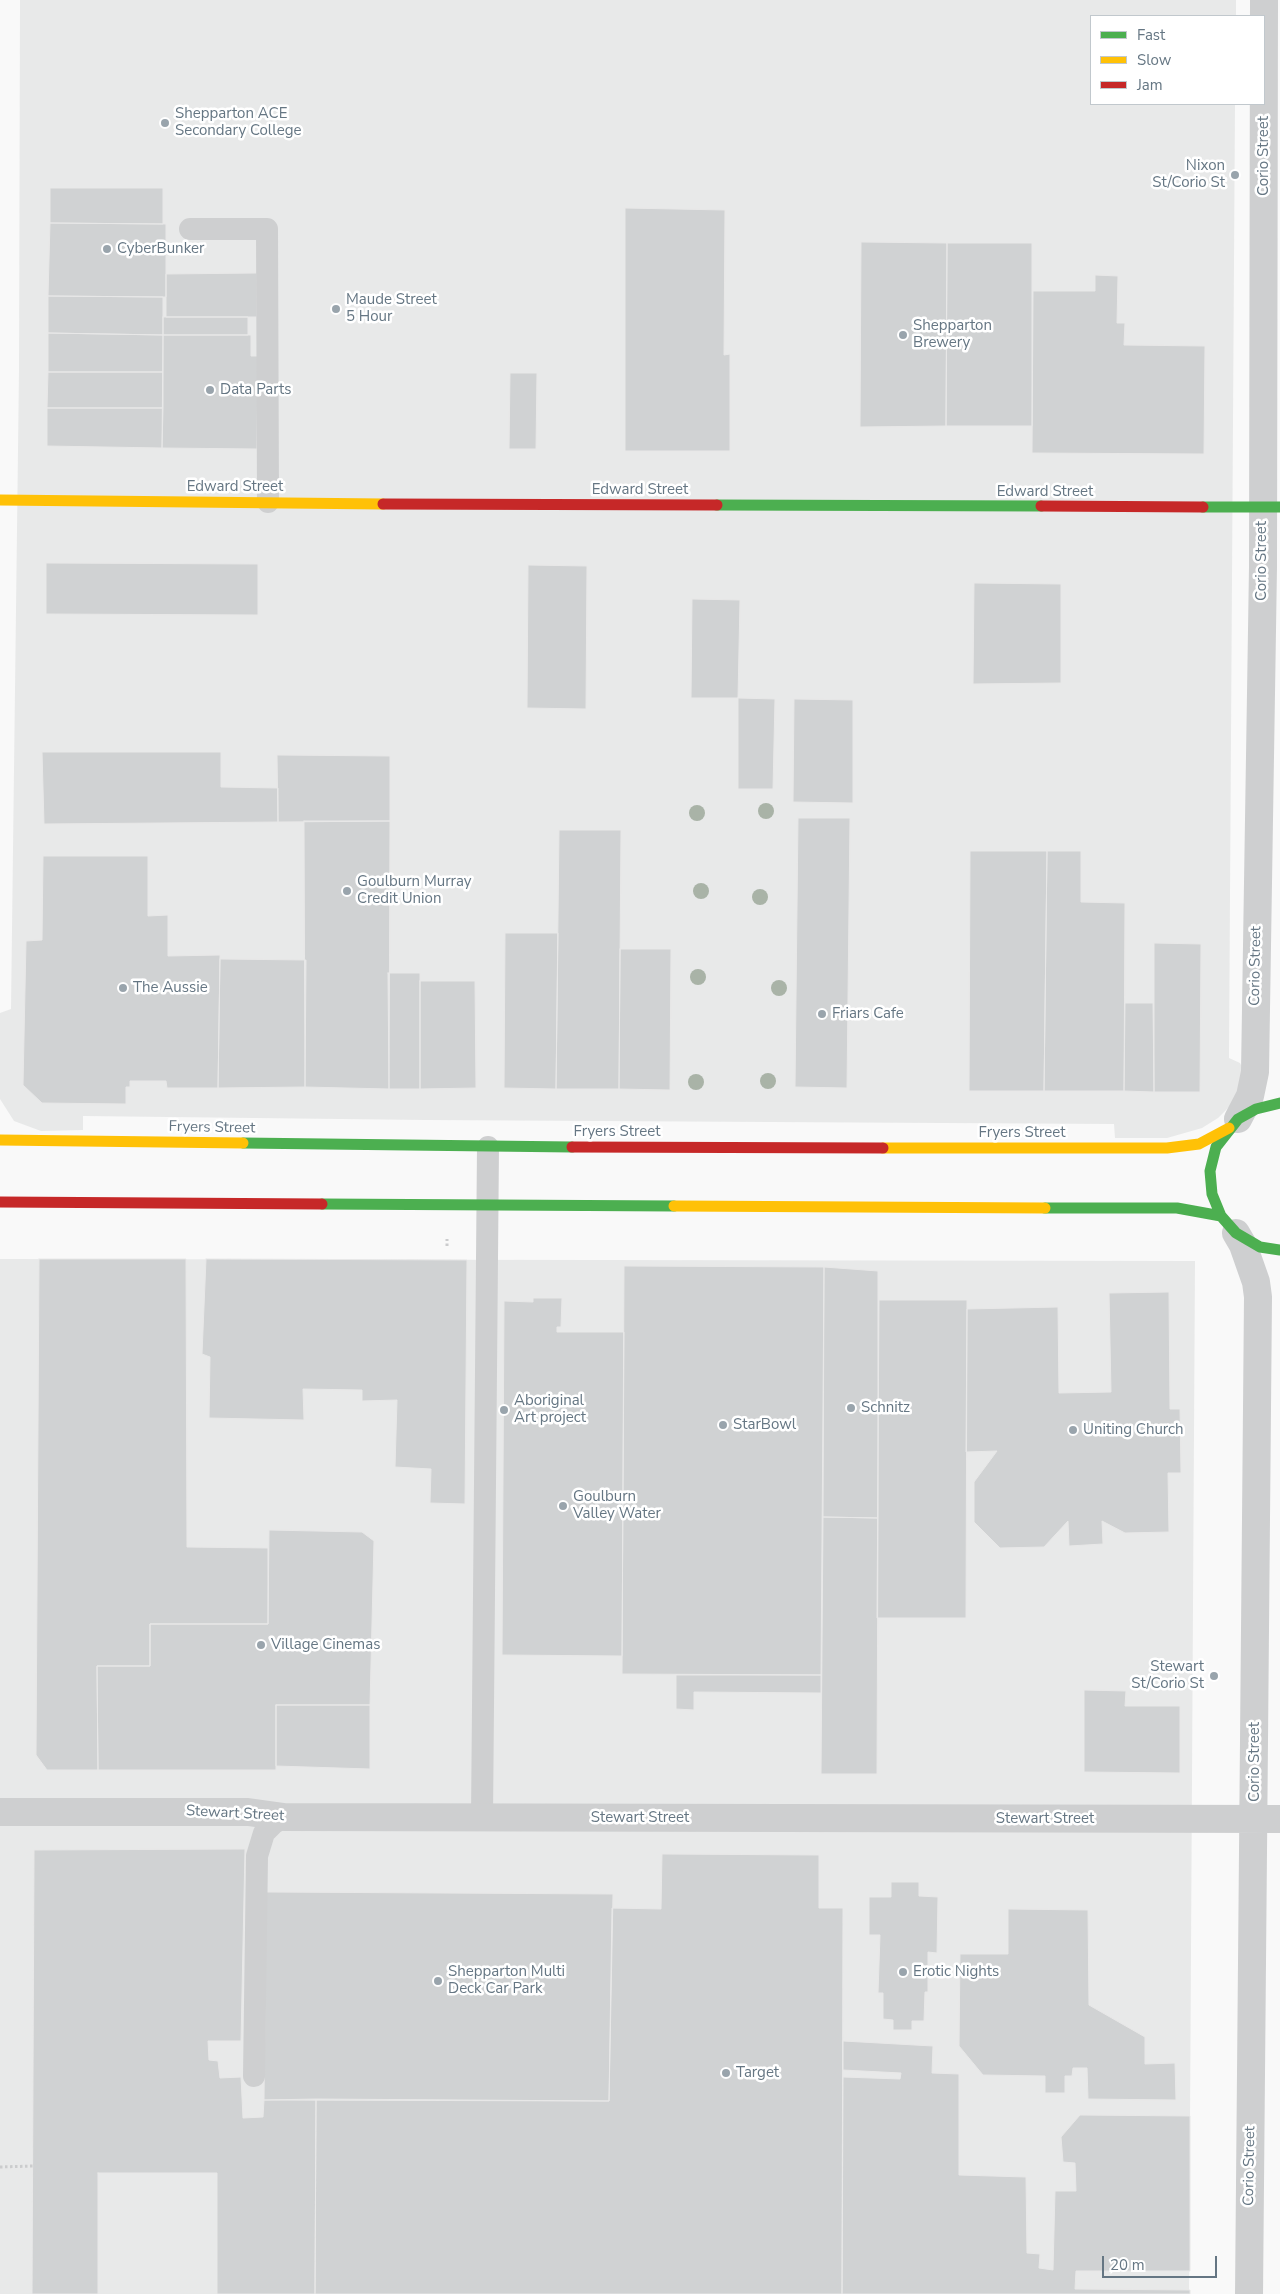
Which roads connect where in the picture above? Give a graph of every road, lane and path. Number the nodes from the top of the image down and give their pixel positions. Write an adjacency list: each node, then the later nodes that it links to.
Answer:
1 (1264, 0): 2 (street, Corio Street)
2 (1264, 15)
3 (1265, 72): 7 (street, Corio Street)
4 (190, 229): 6 (lane)
5 (0, 500): 6 (street, Edward Street)
6 (268, 502): 7 (street, Edward Street)
7 (1271, 507): 9 (street, Corio Street)
8 (1280, 1103): 9 (street, Fryers Street)
9 (1234, 1124): 11 (street, Fryers Street); 14 (street)
10 (0, 1140): 11 (street, Fryers Street)
11 (488, 1147): 13 (lane)
12 (0, 1202): 13 (street)
13 (487, 1206): 14 (street); 18 (lane)
14 (1229, 1225): 15 (street); 19 (street, Corio Street)
15 (1280, 1250)
16 (0, 1812): 17 (street, Stewart Street)
17 (284, 1817): 18 (street, Stewart Street); 20 (lane)
18 (482, 1817): 19 (street, Stewart Street)
19 (1267, 1819): 23 (street, Corio Street)
20 (254, 2076)
21 (0, 2166): 22 (path)
22 (33, 2166)
23 (1249, 2294)

